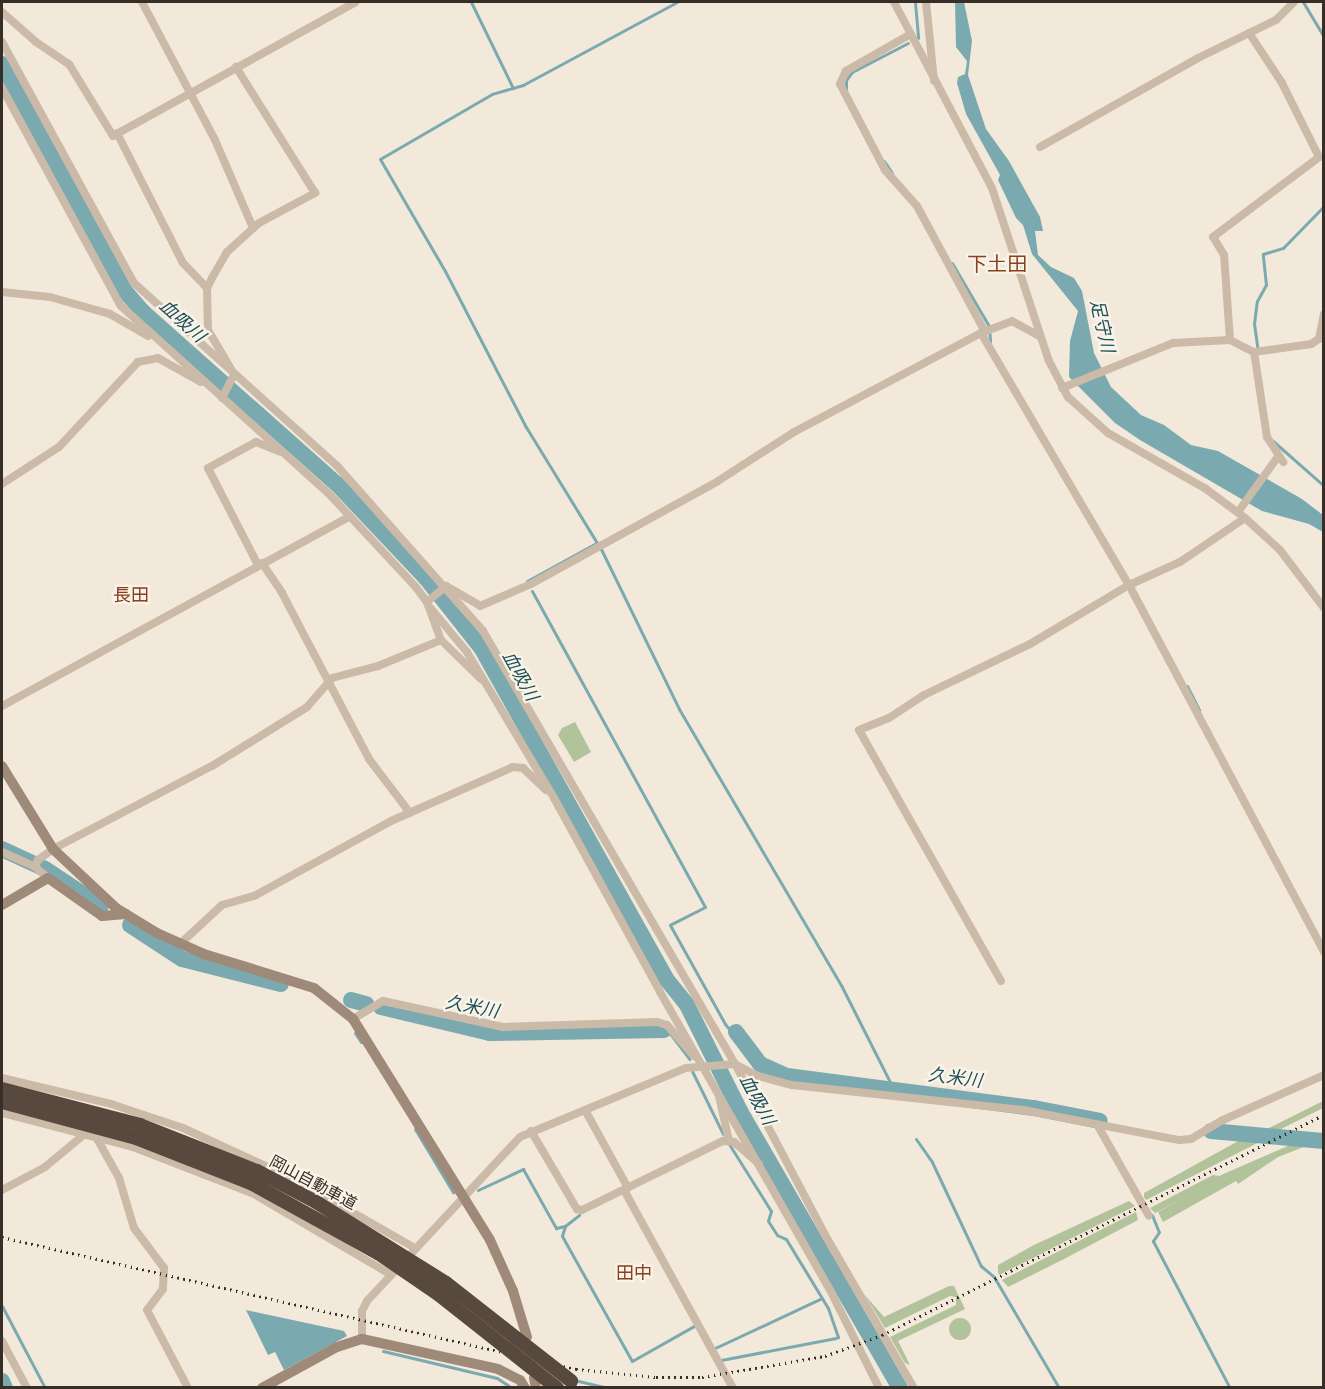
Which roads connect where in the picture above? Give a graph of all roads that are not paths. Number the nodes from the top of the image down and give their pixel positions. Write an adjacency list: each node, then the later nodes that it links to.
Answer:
1 (142, 2): 15 (street)
2 (338, 2): 8 (street)
3 (356, 2): 8 (street)
4 (894, 2): 10 (street)
5 (926, 2): 13 (street)
6 (1294, 2): 9 (street)
7 (2, 12): 16 (street)
8 (336, 12): 12 (street)
9 (1249, 33): 17 (street); 25 (street)
10 (909, 35): 13 (street); 22 (street)
11 (2, 42): 27 (street)
12 (236, 67): 15 (street); 18 (street)
13 (934, 81): 23 (street)
14 (2, 88): 24 (street)
15 (191, 95): 16 (street); 18 (street)
16 (117, 134): 19 (street)
17 (1040, 147)
18 (253, 228): 19 (street)
19 (207, 288): 27 (street)
20 (2, 292): 24 (street)
21 (1323, 314): 26 (street)
22 (986, 332): 23 (street); 37 (street); 38 (street)
23 (1040, 337): 29 (street)
24 (158, 340): 28 (street)
25 (1230, 340): 26 (street); 29 (street)
26 (1256, 351): 33 (street)
27 (233, 375): 30 (street); 38 (street)
28 (205, 383): 30 (street); 32 (street)
29 (1064, 387): 33 (street)
30 (223, 395): 31 (street)
31 (287, 454): 34 (street); 36 (street)
32 (2, 484)
33 (1240, 510): 35 (street)
34 (349, 517): 36 (street); 39 (street)
35 (1245, 518): 37 (street); 40 (street)
36 (260, 564): 42 (street); 44 (street)
37 (1131, 584): 55 (street); 56 (street)
38 (444, 587): 39 (street); 58 (street)
39 (429, 602): 41 (street); 43 (street)
40 (1323, 608)
41 (441, 640): 42 (street); 43 (street)
42 (328, 681): 47 (street); 48 (street)
43 (485, 682): 46 (street)
44 (2, 706)
45 (2, 766): 48 (street)
46 (554, 798): 47 (street); 59 (street)
47 (410, 813): 54 (street)
48 (53, 849): 50 (street); 53 (street)
49 (2, 852): 50 (street)
50 (36, 864): 51 (street)
51 (48, 878): 52 (street); 53 (street)
52 (2, 905)
53 (126, 914): 54 (street)
54 (180, 944): 57 (street)
55 (1323, 952)
56 (1001, 981)
57 (353, 1019): 59 (street); 75 (street)
58 (731, 1064): 59 (street); 67 (street); 90 (street)
59 (706, 1066): 63 (street); 65 (street)
60 (1323, 1075): 67 (street)
61 (2, 1078): 77 (street)
62 (2, 1089): 82 (highway, 岡山自動車道, bridge)
63 (718, 1092): 71 (street); 72 (street)
64 (2, 1102): 87 (highway, 岡山自動車道, bridge)
65 (585, 1110): 68 (street); 73 (street)
66 (2, 1113): 69 (street)
67 (1098, 1126): 76 (street)
68 (531, 1131): 73 (street); 75 (street)
69 (86, 1133): 70 (street); 74 (street)
70 (95, 1135): 78 (street); 84 (street)
71 (729, 1141): 72 (street); 73 (street)
72 (759, 1164): 89 (street)
73 (626, 1189): 88 (street)
74 (2, 1190)
75 (463, 1197): 77 (street); 79 (street)
76 (1149, 1216)
77 (415, 1248): 78 (street)
78 (390, 1274): 80 (street)
79 (527, 1337)
80 (362, 1340): 85 (street); 86 (street)
81 (2, 1341): 83 (street)
82 (571, 1381)
83 (27, 1388)
84 (188, 1388)
85 (262, 1388)
86 (525, 1388)
87 (557, 1388)
88 (733, 1388)
89 (879, 1388)
90 (914, 1388)

